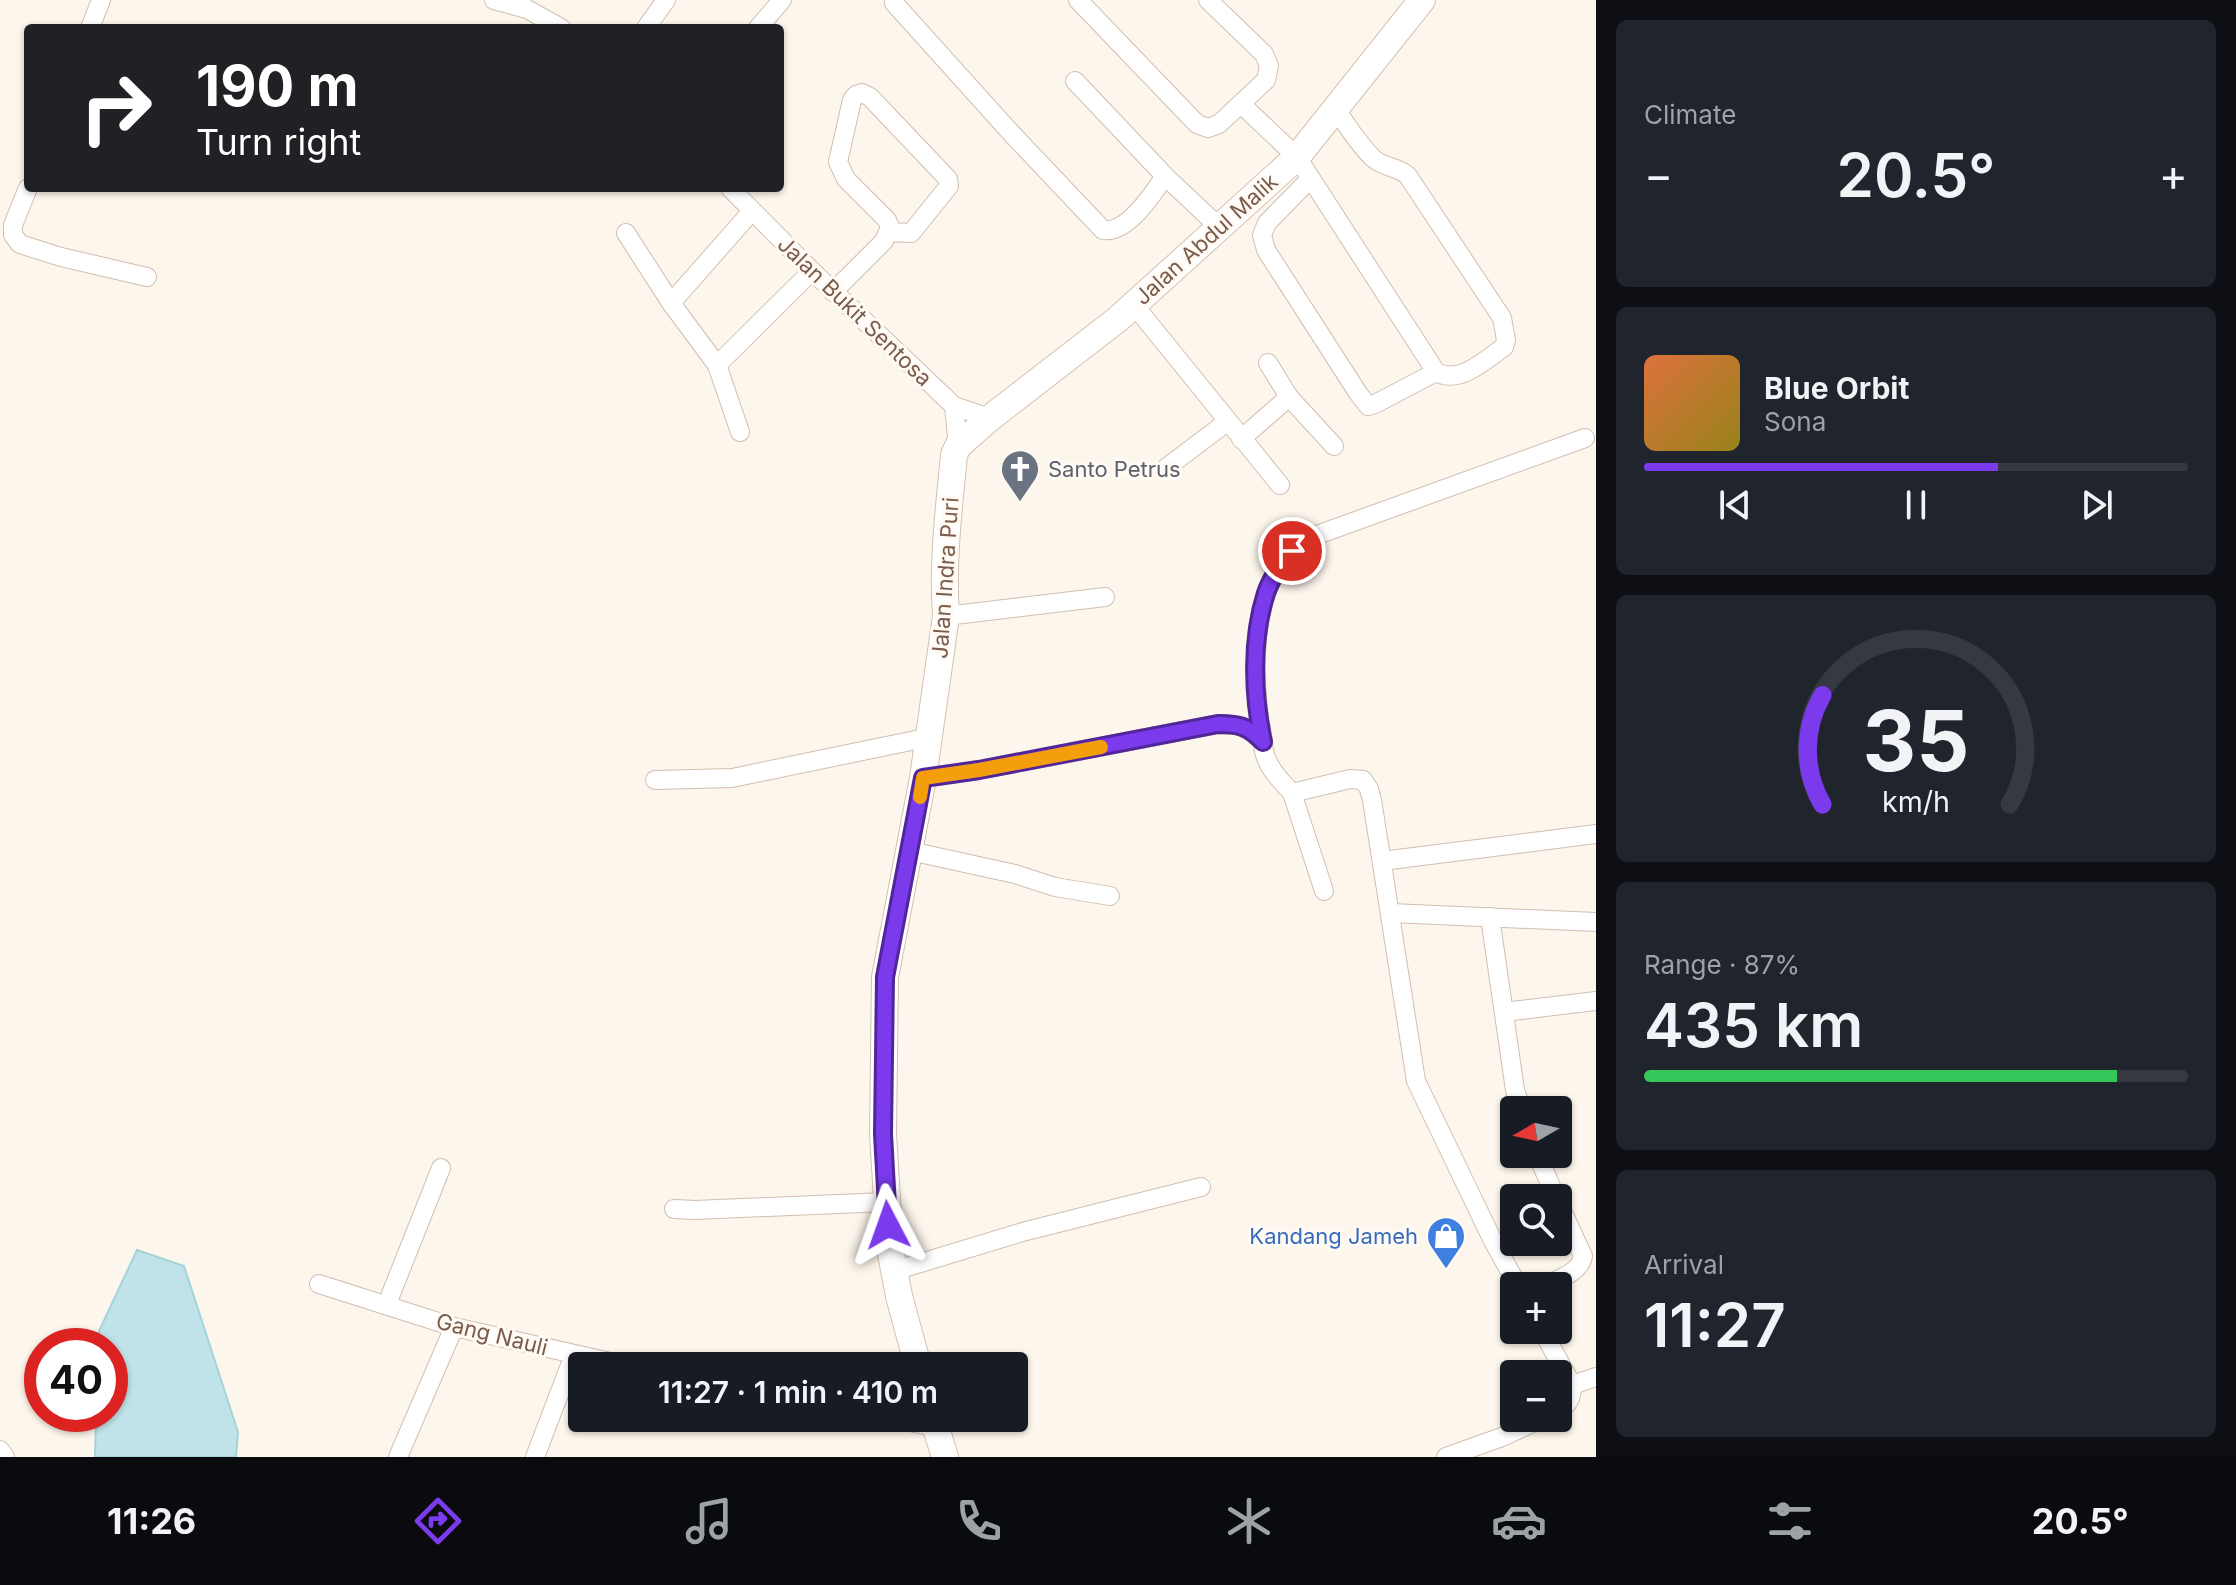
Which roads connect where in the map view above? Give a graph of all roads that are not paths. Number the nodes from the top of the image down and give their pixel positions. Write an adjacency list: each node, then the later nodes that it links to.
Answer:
1 (101, 0): 10 (street)
2 (494, 0): 9 (street)
3 (782, 0): 13 (street)
4 (1078, 0): 15 (street)
5 (1208, 0): 15 (street)
6 (1422, 0): 16 (street, Jalan Abdul Malik)
7 (657, 3): 12 (street)
8 (894, 3): 18 (street)
9 (529, 5): 11 (street)
10 (92, 24)
11 (555, 24)
12 (648, 24)
13 (761, 24)
14 (1075, 81): 18 (street)
15 (1241, 104): 17 (street)
16 (1336, 110): 17 (street, Jalan Abdul Malik); 32 (street)
17 (1304, 168): 22 (street, Jalan Abdul Malik); 32 (street); 32 (street)
18 (1165, 176): 22 (street)
19 (26, 192): 26 (street)
20 (734, 192): 21 (street, Jalan Bukit Sentosa)
21 (752, 211): 25 (street, Jalan Bukit Sentosa); 28 (street)
22 (1220, 228): 29 (street, Jalan Abdul Malik)
23 (889, 232): 23 (street); 27 (street)
24 (626, 233): 28 (street)
25 (812, 271): 27 (street, Jalan Bukit Sentosa); 31 (street)
26 (147, 277)
27 (833, 292): 34 (street, Jalan Bukit Sentosa)
28 (671, 303): 31 (street)
29 (1134, 305): 35 (street, Jalan Abdul Malik); 36 (street)
30 (1268, 363): 33 (street)
31 (717, 365): 37 (street)
32 (1436, 372)
33 (1289, 397): 39 (street); 41 (street)
34 (954, 406): 35 (street, Jalan Bukit Sentosa); 40 (street, Jalan Indra Puri)
35 (990, 418): 40 (street, Jalan Abdul Malik)
36 (1227, 422): 39 (street); 42 (street)
37 (740, 432)
38 (1585, 438): 47 (street)
39 (1241, 439): 43 (street)
40 (958, 446): 45 (street, Jalan Indra Puri)
41 (1334, 446)
42 (1166, 468)
43 (1280, 485)
44 (1105, 597): 45 (street)
45 (946, 616): 46 (street, Jalan Indra Puri)
46 (930, 737): 48 (street, Jalan Indra Puri); 49 (street)
47 (1263, 742): 48 (street); 50 (street)
48 (923, 778): 52 (street, Jalan Indra Puri)
49 (655, 780)
50 (1292, 793): 53 (street); 54 (street)
51 (1596, 834): 53 (street)
52 (910, 851): 55 (street); 64 (street, Jalan Indra Puri)
53 (1382, 861): 56 (street)
54 (1324, 891)
55 (1110, 896)
56 (1391, 913): 57 (street); 68 (street)
57 (1490, 917): 58 (street); 60 (street)
58 (1596, 922)
59 (1596, 1001): 60 (street)
60 (1504, 1012): 61 (street)
61 (1517, 1096)
62 (441, 1168): 71 (street)
63 (1201, 1187): 67 (street)
64 (886, 1202): 65 (street); 67 (street, Jalan Indra Puri)
65 (674, 1209)
66 (1572, 1232): 69 (street)
67 (894, 1271): 73 (street, Jalan Indra Puri)
68 (1510, 1272)
69 (1572, 1272)
70 (319, 1284): 71 (street, Gang Nauli)
71 (387, 1304): 72 (street, Gang Nauli)
72 (454, 1327): 74 (street, Gang Nauli); 82 (street)
73 (914, 1352)
74 (568, 1354)
75 (568, 1371): 83 (street)
76 (1596, 1377): 77 (street)
77 (1572, 1385)
78 (937, 1432): 84 (street)
79 (1513, 1432): 85 (street)
80 (0, 1450): 81 (street)
81 (5, 1457)
82 (398, 1457)
83 (535, 1457)
84 (945, 1457)
85 (1446, 1457)

